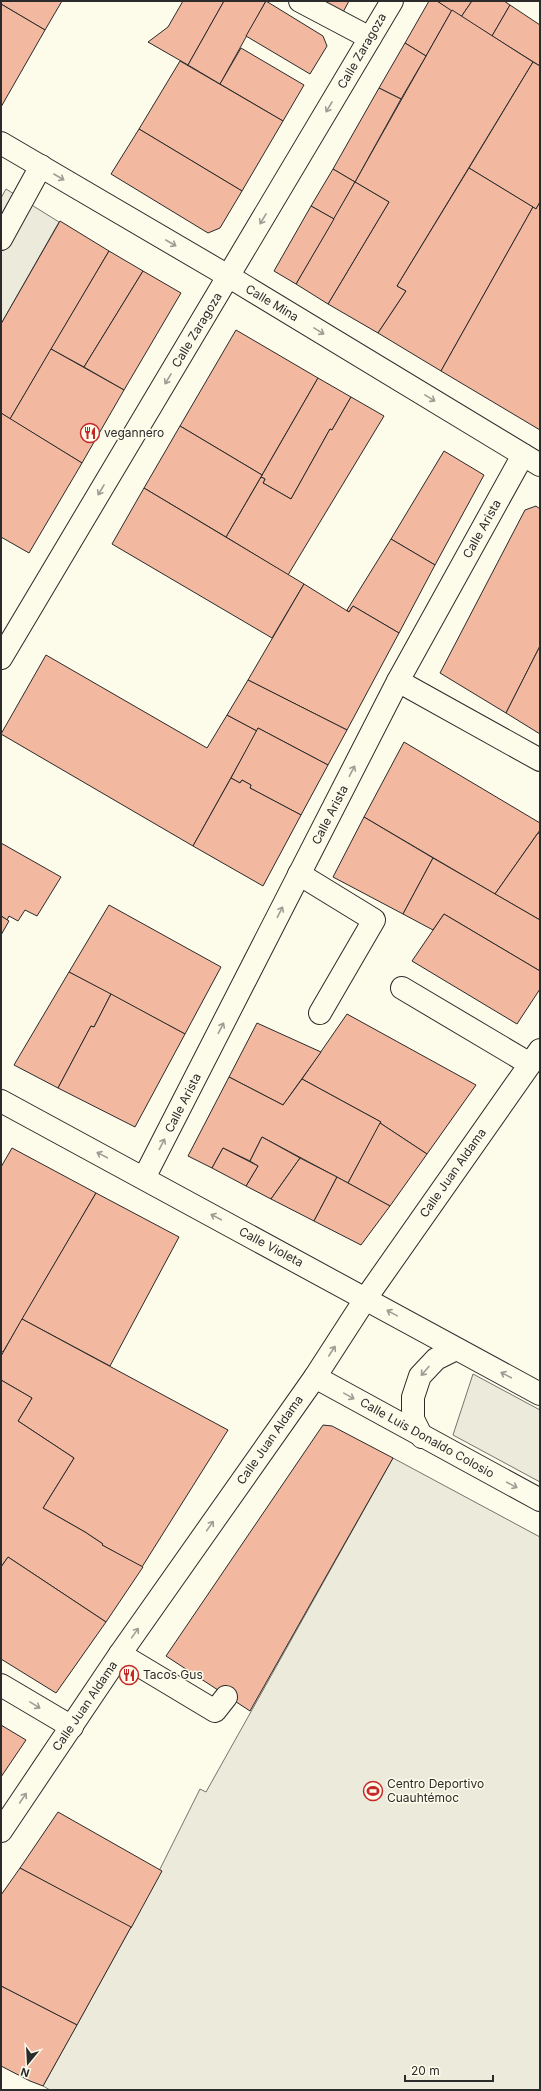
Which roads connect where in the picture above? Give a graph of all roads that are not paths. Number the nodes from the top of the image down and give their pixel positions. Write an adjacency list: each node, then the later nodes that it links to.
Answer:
1 (300, 1): 3 (street)
2 (392, 1): 3 (street, Calle Zaragoza)
3 (370, 38): 7 (street, Calle Zaragoza, one-way to 7)
4 (1, 143): 5 (street, Calle Mina)
5 (41, 166): 6 (street); 7 (street, Calle Mina, one-way to 7)
6 (1, 239)
7 (228, 276): 8 (street, Calle Mina, one-way to 8); 9 (street, Calle Zaragoza, one-way to 9)
8 (532, 460): 10 (street, Calle Arista)
9 (1, 658)
10 (398, 681): 11 (street); 12 (street, Calle Arista, one-way to 10)
11 (540, 760)
12 (300, 874): 14 (street); 17 (street, Calle Arista, one-way to 12)
13 (402, 988): 15 (street)
14 (320, 1013)
15 (535, 1057): 18 (street, Calle Juan Aldama)
16 (1, 1101): 17 (street, Calle Violeta, one-way to 16)
17 (144, 1178): 18 (street, Calle Violeta, one-way to 17)
18 (366, 1298): 19 (street, Calle Violeta, one-way to 18); 20 (street, Calle Juan Aldama, one-way to 18)
19 (456, 1349): 21 (street, Calle Violeta, one-way to 19); 22 (street, one-way to 22)
20 (315, 1376): 22 (street, Calle Luis Donaldo Colosio, one-way to 22); 24 (street, Calle Juan Aldama, one-way to 20)
21 (540, 1394)
22 (422, 1436): 23 (street, Calle Luis Donaldo Colosio, one-way to 23)
23 (540, 1500)
24 (120, 1654): 26 (street); 27 (street, Calle Juan Aldama)
25 (1, 1685): 27 (street, one-way to 27)
26 (226, 1697)
27 (72, 1727): 28 (street, Calle Juan Aldama, one-way to 27)
28 (1, 1831)

